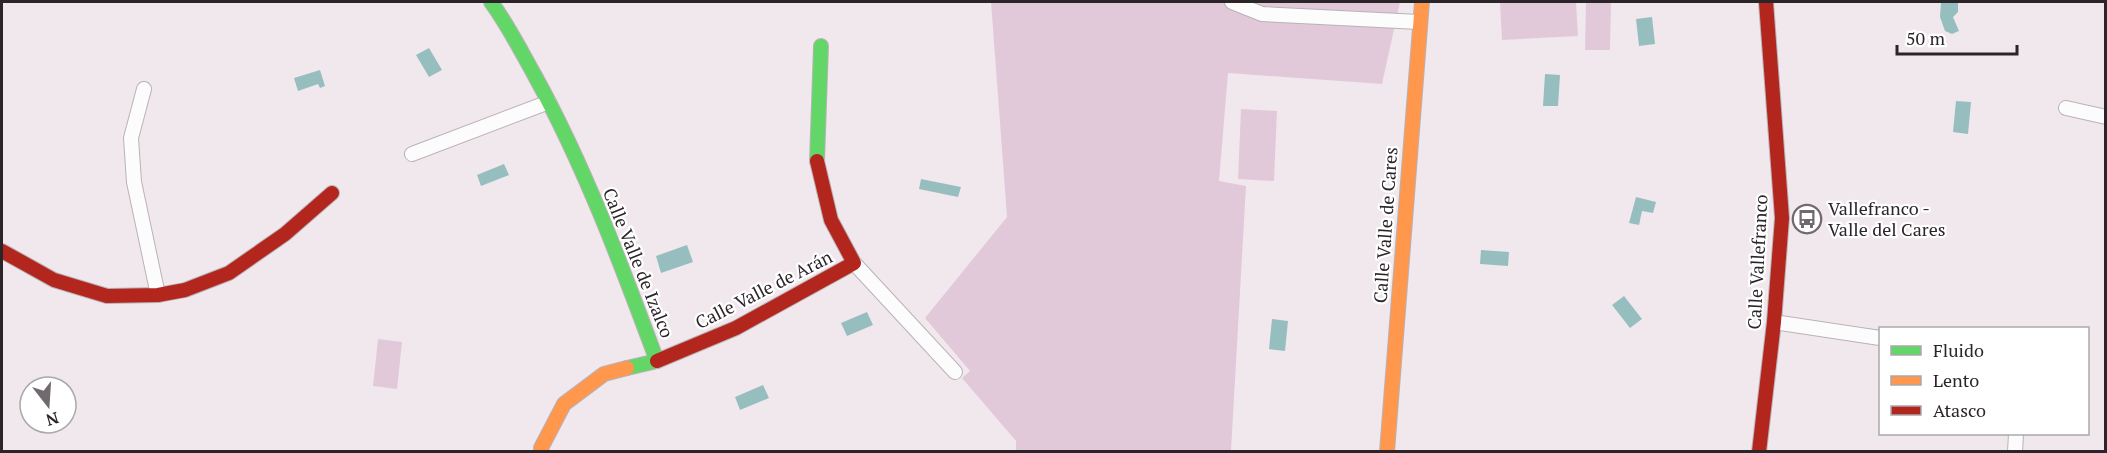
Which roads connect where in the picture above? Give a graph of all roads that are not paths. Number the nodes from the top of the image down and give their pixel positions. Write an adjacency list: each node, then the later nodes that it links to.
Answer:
1 (491, 2): 8 (street, Calle Valle de Izalco)
2 (1232, 2): 5 (street)
3 (1422, 2): 5 (street, Calle Valle de Cares)
4 (1766, 2): 16 (street, Calle Vallefranco)
5 (1419, 22): 22 (street, Calle Valle de Cares)
6 (821, 46): 14 (street, Calle Valle de Arán)
7 (144, 89): 15 (street)
8 (549, 102): 11 (street); 18 (street, Calle Valle de Izalco)
9 (2066, 108): 10 (street)
10 (2106, 117)
11 (412, 154)
12 (332, 193): 15 (street)
13 (2, 251): 15 (street)
14 (854, 263): 18 (street, Calle Valle de Arán); 19 (street, Calle Valle de Arán)
15 (158, 295)
16 (1774, 322): 17 (street); 23 (street, Calle Vallefranco)
17 (1879, 339)
18 (657, 361): 21 (street, Calle Valle de Izalco)
19 (955, 372)
20 (2016, 435): 24 (street)
21 (542, 452)
22 (1387, 452)
23 (1759, 452)
24 (2015, 452)

